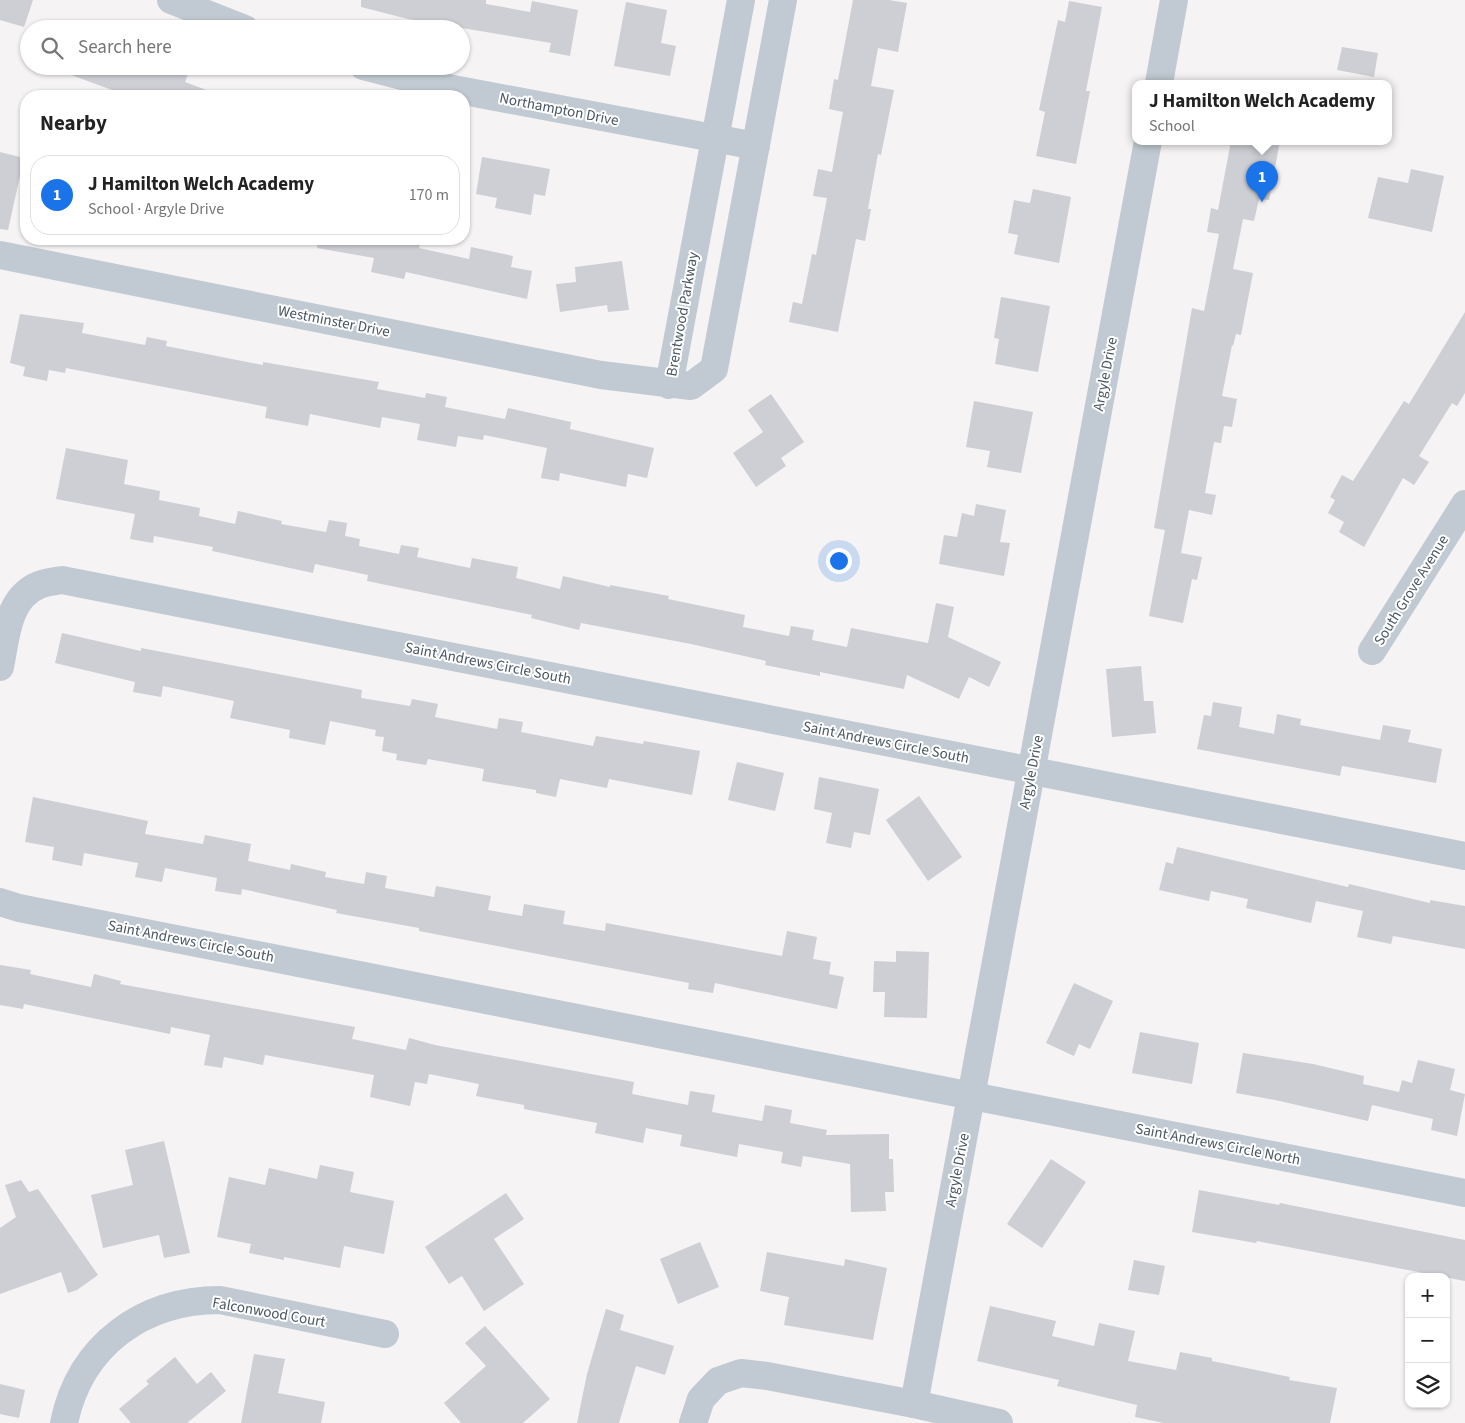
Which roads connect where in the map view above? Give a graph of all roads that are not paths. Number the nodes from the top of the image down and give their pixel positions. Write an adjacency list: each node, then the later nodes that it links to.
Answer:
1 (171, 0): 5 (street)
2 (740, 0): 10 (street, Brentwood Parkway)
3 (783, 0): 12 (street, Brentwood Parkway)
4 (1174, 0): 7 (street)
5 (222, 20)
6 (398, 75): 8 (street, Northampton Drive)
7 (1160, 80)
8 (458, 90)
9 (470, 92): 10 (street, Northampton Drive)
10 (715, 139): 12 (street, Northampton Drive); 14 (street, Brentwood Parkway)
11 (1147, 145): 18 (street, Argyle Drive)
12 (756, 146): 14 (street, Brentwood Parkway)
13 (0, 255): 14 (street, Westminster Drive)
14 (669, 385)
15 (1465, 504): 16 (street, South Grove Avenue)
16 (1372, 651)
17 (0, 667): 18 (street, Saint Andrews Circle South)
18 (1031, 771): 19 (street); 21 (street, Argyle Drive)
19 (1465, 856)
20 (0, 902): 21 (street, Saint Andrews Circle South)
21 (971, 1096): 22 (street, Saint Andrews Circle North); 24 (street, Argyle Drive)
22 (1465, 1192)
23 (384, 1334): 25 (street, Falconwood Court)
24 (914, 1404): 26 (street); 27 (street)
25 (64, 1423)
26 (693, 1423)
27 (999, 1423)

